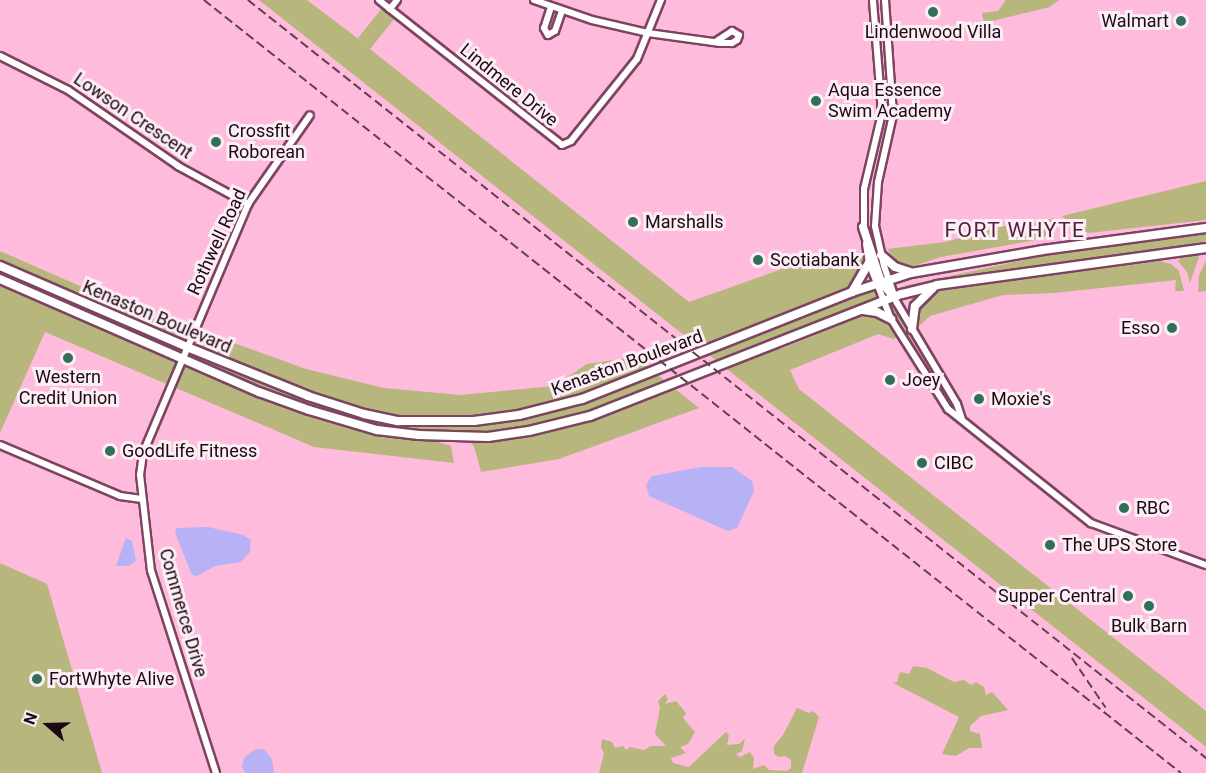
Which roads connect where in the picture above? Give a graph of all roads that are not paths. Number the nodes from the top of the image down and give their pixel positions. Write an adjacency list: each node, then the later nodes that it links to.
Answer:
1 (379, 0): 8 (street)
2 (397, 0): 8 (street)
3 (534, 0): 7 (street)
4 (661, 0): 10 (street)
5 (873, 0): 15 (street)
6 (885, 0): 18 (street)
7 (551, 6): 9 (street); 9 (street)
8 (390, 9): 10 (street, Lindmere Drive)
9 (562, 11): 10 (street)
10 (648, 33): 11 (street)
11 (715, 42)
12 (0, 56): 14 (street, Lowson Crescent)
13 (310, 115): 14 (street, Rothwell Road)
14 (248, 204): 31 (street, Rothwell Road)
15 (863, 227): 19 (street); 23 (main road)
16 (1206, 228): 21 (main road, Kenaston Boulevard)
17 (1206, 248): 24 (main road, Kenaston Boulevard)
18 (881, 255): 21 (main road); 23 (street)
19 (869, 263): 23 (street); 25 (main road)
20 (0, 266): 31 (main road, Kenaston Boulevard)
21 (911, 273): 23 (main road, Kenaston Boulevard)
22 (0, 279): 32 (main road, Kenaston Boulevard)
23 (882, 282): 25 (main road, Kenaston Boulevard); 26 (main road); 27 (street)
24 (937, 285): 26 (main road, Kenaston Boulevard); 30 (main road)
25 (852, 292): 31 (main road, Kenaston Boulevard)
26 (894, 297): 27 (main road, Kenaston Boulevard); 30 (street)
27 (883, 301): 28 (main road, Kenaston Boulevard); 29 (street)
28 (861, 309): 29 (main road); 32 (main road, Kenaston Boulevard)
29 (891, 319): 33 (street)
30 (912, 329): 33 (street)
31 (187, 347): 32 (street, Rothwell Road)
32 (182, 358): 35 (street, Commerce Drive)
33 (962, 419): 36 (street)
34 (0, 445): 35 (street)
35 (142, 499): 37 (street, Commerce Drive)
36 (1206, 565)
37 (216, 773)

